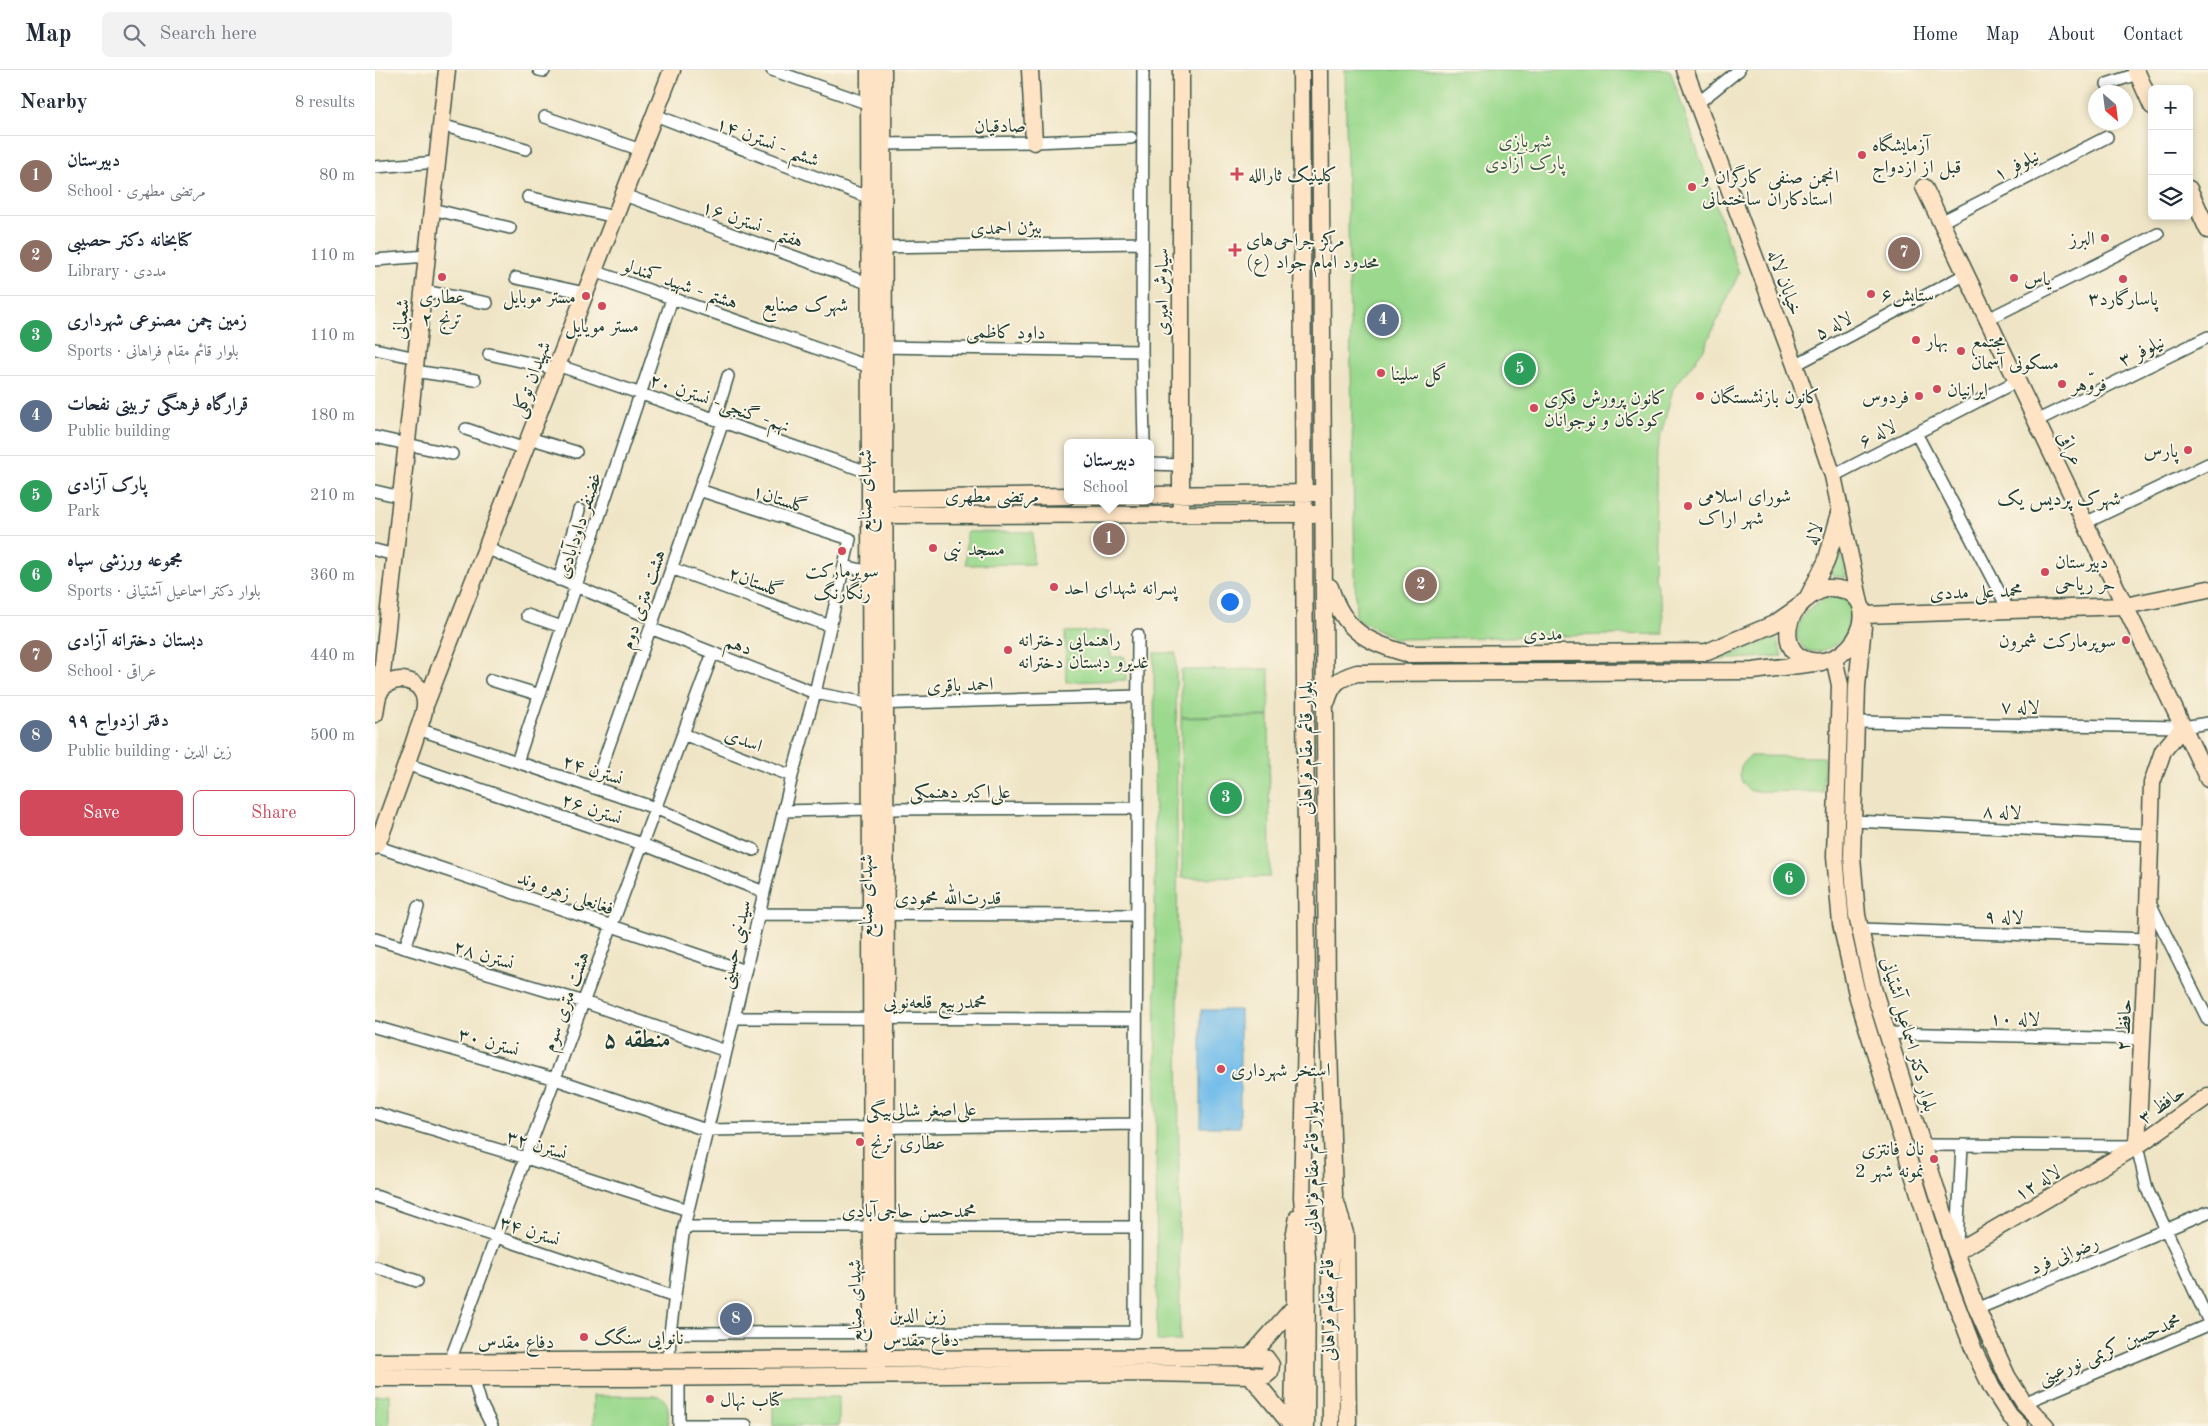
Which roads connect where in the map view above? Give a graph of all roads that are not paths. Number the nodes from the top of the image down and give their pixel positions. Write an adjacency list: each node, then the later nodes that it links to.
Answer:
1 (447, 70): 20 (street, شعبانی)
2 (772, 70): 17 (street)
3 (869, 70): 17 (street, شهدای صنایع)
4 (883, 70): 24 (street, شهدای صنایع)
5 (1030, 70): 23 (street)
6 (1143, 70): 40 (street)
7 (1181, 70): 78 (street, سیاوش امیری)
8 (1301, 70): 83 (street, بلوار قائم مقام فراهانی)
9 (1320, 70): 84 (street, بلوار قائم مقام فراهانی)
10 (1685, 70): 16 (street, خیابان لاله)
11 (1739, 70): 16 (street)
12 (667, 71): 18 (street, شهیدان توکلی)
13 (2136, 72): 14 (street); 15 (street)
14 (2107, 84)
15 (2148, 98)
16 (1698, 103): 59 (street, خیابان لاله)
17 (869, 104): 24 (street, شهدای صنایع)
18 (655, 116): 26 (street, شهیدان توکلی); 32 (street, ششم - نسترن ۱۴)
19 (545, 117): 26 (street)
20 (441, 125): 25 (street); 27 (street, شعبانی)
21 (2107, 137): 36 (street, نیلوفر ۱)
22 (1131, 138): 23 (street, صادقیان)
23 (1034, 142): 24 (street, صادقیان)
24 (876, 144): 32 (street, شهدای صنایع); 41 (street, شهدای صنایع)
25 (526, 148)
26 (641, 150): 30 (street, شهیدان توکلی)
27 (437, 162): 28 (street); 34 (street, شعبانی)
28 (375, 167)
29 (1924, 187): 36 (street, عراقی)
30 (624, 195): 35 (street, شهیدان توکلی); 47 (street, هفتم - نسترن ۱۶)
31 (528, 197): 35 (street)
32 (869, 198): 41 (street, شهدای صنایع)
33 (2193, 198): 38 (street)
34 (432, 209): 37 (street); 42 (street, شعبانی)
35 (615, 217): 44 (street, شهیدان توکلی)
36 (1941, 222): 45 (street, عراقی)
37 (510, 228)
38 (2208, 230)
39 (2158, 234): 52 (street)
40 (1142, 243): 41 (street, بیژن احمدی); 56 (street)
41 (876, 247): 47 (street, شهدای صنایع); 54 (street, شهدای صنایع)
42 (427, 256): 43 (street); 48 (street, شعبانی)
43 (375, 260)
44 (594, 271): 49 (street, شهیدان توکلی); 50 (street, هشتم - شهید کمندلو)
45 (1966, 274): 52 (street, عراقی); 59 (street, لاله ۵)
46 (515, 278): 49 (street)
47 (870, 284): 54 (street, شهدای صنایع)
48 (423, 291): 51 (street); 58 (street, شعبانی)
49 (585, 293): 60 (street, شهیدان توکلی)
50 (672, 300): 61 (street, هشتم - شهید کمندلو); 65 (street, غضنفر داودآبادی)
51 (487, 303)
52 (1988, 319): 64 (street, عراقی)
53 (2208, 337): 67 (street, نیلوفر ۳)
54 (877, 347): 56 (street, داود کاظمی); 61 (street, شهدای صنایع); 89 (street, شهدای صنایع)
55 (375, 349): 58 (street)
56 (1142, 351): 71 (street)
57 (489, 354): 60 (street, نهم- گنجی- نسترن ۲۰)
58 (415, 365): 63 (street); 73 (street, شعبانی)
59 (1795, 365): 80 (street, خیابان لاله)
60 (557, 367): 65 (street, نهم- گنجی- نسترن ۲۰); 72 (street, شهیدان توکلی)
61 (870, 367): 79 (street, شهدای صنایع)
62 (728, 376): 66 (street, هشت متری دوم)
63 (475, 380)
64 (2017, 381): 67 (street, عراقی); 69 (street, لاله ۶)
65 (640, 394): 66 (street, نهم- گنجی- نسترن ۲۰); 105 (street, غضنفر داودآبادی)
66 (719, 420): 79 (street, نهم- گنجی- نسترن ۲۰); 81 (street, هشت متری دوم)
67 (2036, 421): 95 (street, عراقی)
68 (466, 429): 72 (street)
69 (1916, 432): 80 (street, لاله ۶); 109 (street)
70 (375, 437): 73 (street)
71 (1144, 439)
72 (527, 443): 74 (street); 97 (street, شهیدان توکلی)
73 (406, 444): 75 (street); 88 (street, شعبانی)
74 (576, 452)
75 (452, 454)
76 (1154, 464): 78 (street)
77 (2208, 464): 95 (street)
78 (1181, 465): 86 (street, سیاوش امیری)
79 (871, 473): 89 (street, شهدای صنایع)
80 (1833, 476): 91 (street, خیابان لاله)
81 (699, 490): 96 (street, گلستان۱); 101 (street, هشت متری دوم)
82 (375, 491): 88 (street)
83 (1305, 493): 84 (street); 86 (street); 93 (street, بلوار قائم مقام فراهانی)
84 (1324, 493): 94 (street, بلوار قائم مقام فراهانی)
85 (1154, 495): 86 (street)
86 (1181, 495): 92 (street, سیاوش امیری)
87 (1064, 496): 89 (street, مرتضی مطهری)
88 (401, 497): 99 (street, شعبانی)
89 (877, 507): 92 (street, مرتضی مطهری); 103 (street, شهدای صنایع); 127 (street, شهدای صنایع)
90 (579, 510): 104 (street)
91 (1840, 511): 107 (street, لاله); 111 (street, لاله)
92 (1181, 514): 93 (street, مرتضی مطهری)
93 (1305, 514): 94 (street, مرتضی مطهری); 182 (street, بلوار قائم مقام فراهانی)
94 (1324, 514): 102 (street, بلوار قائم مقام فراهانی)
95 (2085, 523): 108 (street, عراقی)
96 (850, 539): 100 (street, سیدنبی حسینی)
97 (486, 548): 104 (street); 126 (street, شهیدان توکلی)
98 (375, 550): 99 (street)
99 (395, 555): 116 (street, شعبانی)
100 (844, 566): 103 (street); 113 (street, سیدنبی حسینی)
101 (671, 568): 112 (street, هشت متری دوم); 113 (street, گلستان۲)
102 (1324, 568): 117 (street, مددی); 128 (street, بلوار قائم مقام فراهانی)
103 (871, 572): 127 (street, شهدای صنایع)
104 (559, 580): 105 (street)
105 (576, 587): 112 (street, دهم); 114 (street, غضنفر داودآبادی)
106 (2208, 589): 108 (street, محمد علی مددی)
107 (1802, 603): 111 (street); 117 (street, مددی); 119 (street)
108 (2125, 606): 109 (street, محمد علی مددی); 132 (street, عراقی)
109 (2008, 609): 111 (street, محمد علی مددی)
110 (527, 615): 114 (street)
111 (1862, 615): 119 (street); 130 (street, بلوار دکتر اسماعیل آشتیانی)
112 (652, 624): 118 (street, دهم); 139 (street, هشت متری دوم)
113 (830, 626): 123 (street, سیدنبی حسینی)
114 (562, 627): 124 (street, غضنفر داودآبادی)
115 (1138, 635): 125 (street)
116 (380, 644): 122 (street, شعبانی)
117 (1380, 646): 120 (street)
118 (713, 653): 123 (street, دهم); 134 (street, هشت متری سوم)
119 (1828, 660): 120 (street, مددی); 218 (street, بلوار دکتر اسماعیل آشتیانی)
120 (1388, 672): 128 (street, مددی)
121 (491, 680): 124 (street)
122 (377, 692): 126 (street); 129 (street, شعبانی)
123 (815, 693): 127 (street, احمد باقری); 137 (street, سیدنبی حسینی)
124 (540, 695): 135 (street, غضنفر داودآبادی)
125 (1138, 696): 127 (street, احمد باقری); 141 (street)
126 (425, 703): 133 (street, شهیدان توکلی)
127 (878, 704): 142 (street, شهدای صنایع)
128 (1325, 708): 180 (street, بلوار قائم مقام فراهانی)
129 (375, 714)
130 (1857, 722): 132 (street, لاله ۷); 144 (street, بلوار دکتر اسماعیل آشتیانی)
131 (2208, 723): 132 (street, لاله ۷)
132 (2183, 727): 138 (street, عراقی); 145 (street, حافظ ۲)
133 (418, 729): 135 (street, نسترن ۲۴); 136 (street, شهیدان توکلی)
134 (683, 734): 137 (street, اسدی); 140 (street, هشت متری سوم)
135 (517, 762): 139 (street, نسترن ۲۴)
136 (407, 764): 146 (street, نسترن ۲۶); 147 (street, شهیدان توکلی)
137 (792, 776): 143 (street, سیدنبی حسینی)
138 (2208, 779)
139 (594, 788): 140 (street, نسترن ۲۴)
140 (655, 808): 146 (street, هشت متری سوم); 148 (street, نسترن ۲۴)
141 (1137, 808): 142 (street, علی‌اکبر دهنمکی); 154 (street)
142 (879, 809): 143 (street, علی‌اکبر دهنمکی); 153 (street, شهدای صنایع)
143 (783, 811): 149 (street, سیدنبی حسینی)
144 (1853, 822): 145 (street, لاله ۸); 156 (street, بلوار دکتر اسماعیل آشتیانی)
145 (2150, 835): 150 (street, حافظ ۲)
146 (642, 844): 149 (street, نسترن ۲۶); 155 (street, هشت متری سوم)
147 (375, 846): 155 (street, فغانعلی زهره وند)
148 (754, 850)
149 (764, 892): 152 (street, سیدنبی حسینی)
150 (2148, 899): 158 (street, حافظ ۲); 165 (street)
151 (418, 907): 159 (street)
152 (759, 914): 153 (street, قدرت‌الله محمودی); 160 (street, سیدنبی حسینی)
153 (879, 914): 154 (street, قدرت‌الله محمودی); 163 (street, شهدای صنایع)
154 (1137, 915): 164 (street)
155 (612, 926): 160 (street, فغانعلی زهره وند); 161 (street, هشت متری سوم)
156 (1860, 929): 158 (street, لاله ۹); 167 (street, بلوار دکتر اسماعیل آشتیانی)
157 (375, 939): 159 (street, نسترن ۲۸)
158 (2147, 939): 168 (street, حافظ ۲)
159 (405, 948): 161 (street, نسترن ۲۸)
160 (745, 971): 162 (street, سیدنبی حسینی)
161 (584, 1002): 169 (street, نسترن ۲۸); 170 (street, هشت متری سوم)
162 (734, 1018): 163 (street, محمدربیع قلعه‌نویی); 169 (street, سیدنبی حسینی)
163 (879, 1018): 164 (street, محمدربیع قلعه‌نویی); 174 (street, شهدای صنایع)
164 (1136, 1019): 173 (street)
165 (2208, 1020)
166 (375, 1027): 170 (street, نسترن ۳۰)
167 (1887, 1033): 168 (street, لاله ۱۰); 176 (street, بلوار دکتر اسماعیل آشتیانی)
168 (2142, 1039): 178 (street, حافظ ۲)
169 (726, 1051): 175 (street, سیدنبی حسینی)
170 (555, 1079): 175 (street, نسترن ۳۰); 179 (street, هشت متری سوم)
171 (2208, 1096): 178 (street, حافظ ۳)
172 (375, 1113): 179 (street, نسترن ۳۲)
173 (1136, 1124): 174 (street, علی‌اصغر شالی‌بیگی); 187 (street)
174 (880, 1127): 175 (street, علی‌اصغر شالی‌بیگی); 186 (street, شهدای صنایع)
175 (706, 1130): 183 (street, سیدنبی حسینی)
176 (1922, 1145): 177 (street); 190 (street, بلوار دکتر اسماعیل آشتیانی)
177 (1962, 1145): 178 (street); 190 (street)
178 (2137, 1146): 188 (street, حافظ ۲); 190 (street, لاله ۱۲)
179 (526, 1158): 183 (street, نسترن ۳۲); 189 (street, هشت متری سوم)
180 (1334, 1195): 216 (street, بلوار قائم مقام فراهانی); 217 (street, قائم مقام فراهانی)
181 (375, 1196): 189 (street, نسترن ۳۴)
182 (1303, 1197): 194 (street, قائم مقام فراهانی); 215 (street, بلوار قائم مقام فراهانی)
183 (688, 1210): 185 (street, سیدنبی حسینی)
184 (2208, 1212): 188 (street, رضوانی فرد)
185 (683, 1227): 186 (street, محمدحسن حاجی‌آبادی); 193 (street, سیدنبی حسینی)
186 (880, 1227): 187 (street, محمدحسن حاجی‌آبادی); 198 (street, شهدای صنایع)
187 (1135, 1227): 198 (street, زین الدین)
188 (2165, 1230): 195 (street, رضوانی فرد); 196 (street, حافظ ۲)
189 (496, 1238): 193 (street, نسترن ۳۴); 203 (street, هشت متری سوم)
190 (1956, 1252): 195 (street, بلوار دکتر اسماعیل آشتیانی)
191 (375, 1267): 192 (street)
192 (417, 1281)
193 (675, 1296): 199 (street, سیدنبی حسینی)
194 (1295, 1306): 200 (street); 214 (street, قائم مقام فراهانی)
195 (1977, 1309): 210 (street, بلوار دکتر اسماعیل آشتیانی)
196 (2208, 1320)
197 (2208, 1325): 210 (street, محمدحسین کریمی نورعینی)
198 (880, 1331): 199 (street, زین الدین); 201 (street, شهدای صنایع)
199 (671, 1333): 202 (street, سیدنبی حسینی)
200 (1250, 1357): 201 (street, دفاع مقدس); 206 (street, دفاع مقدس)
201 (877, 1359): 202 (street, دفاع مقدس); 205 (street, شهدای صنایع)
202 (669, 1360): 203 (street, دفاع مقدس)
203 (450, 1361): 204 (street, دفاع مقدس)
204 (375, 1362)
205 (875, 1375): 206 (street, دفاع مقدس); 208 (street, دفاع مقدس)
206 (1250, 1375): 214 (street)
207 (473, 1377): 208 (street, دفاع مقدس); 209 (street, دفاع مقدس); 212 (street)
208 (679, 1377): 213 (street)
209 (375, 1378)
210 (2024, 1403): 219 (street, بلوار دکتر اسماعیل آشتیانی)
211 (746, 1425): 213 (street)
212 (492, 1426)
213 (679, 1426)
214 (1292, 1426)
215 (1306, 1426)
216 (1331, 1426)
217 (1349, 1426)
218 (2020, 1426)
219 (2046, 1426)

